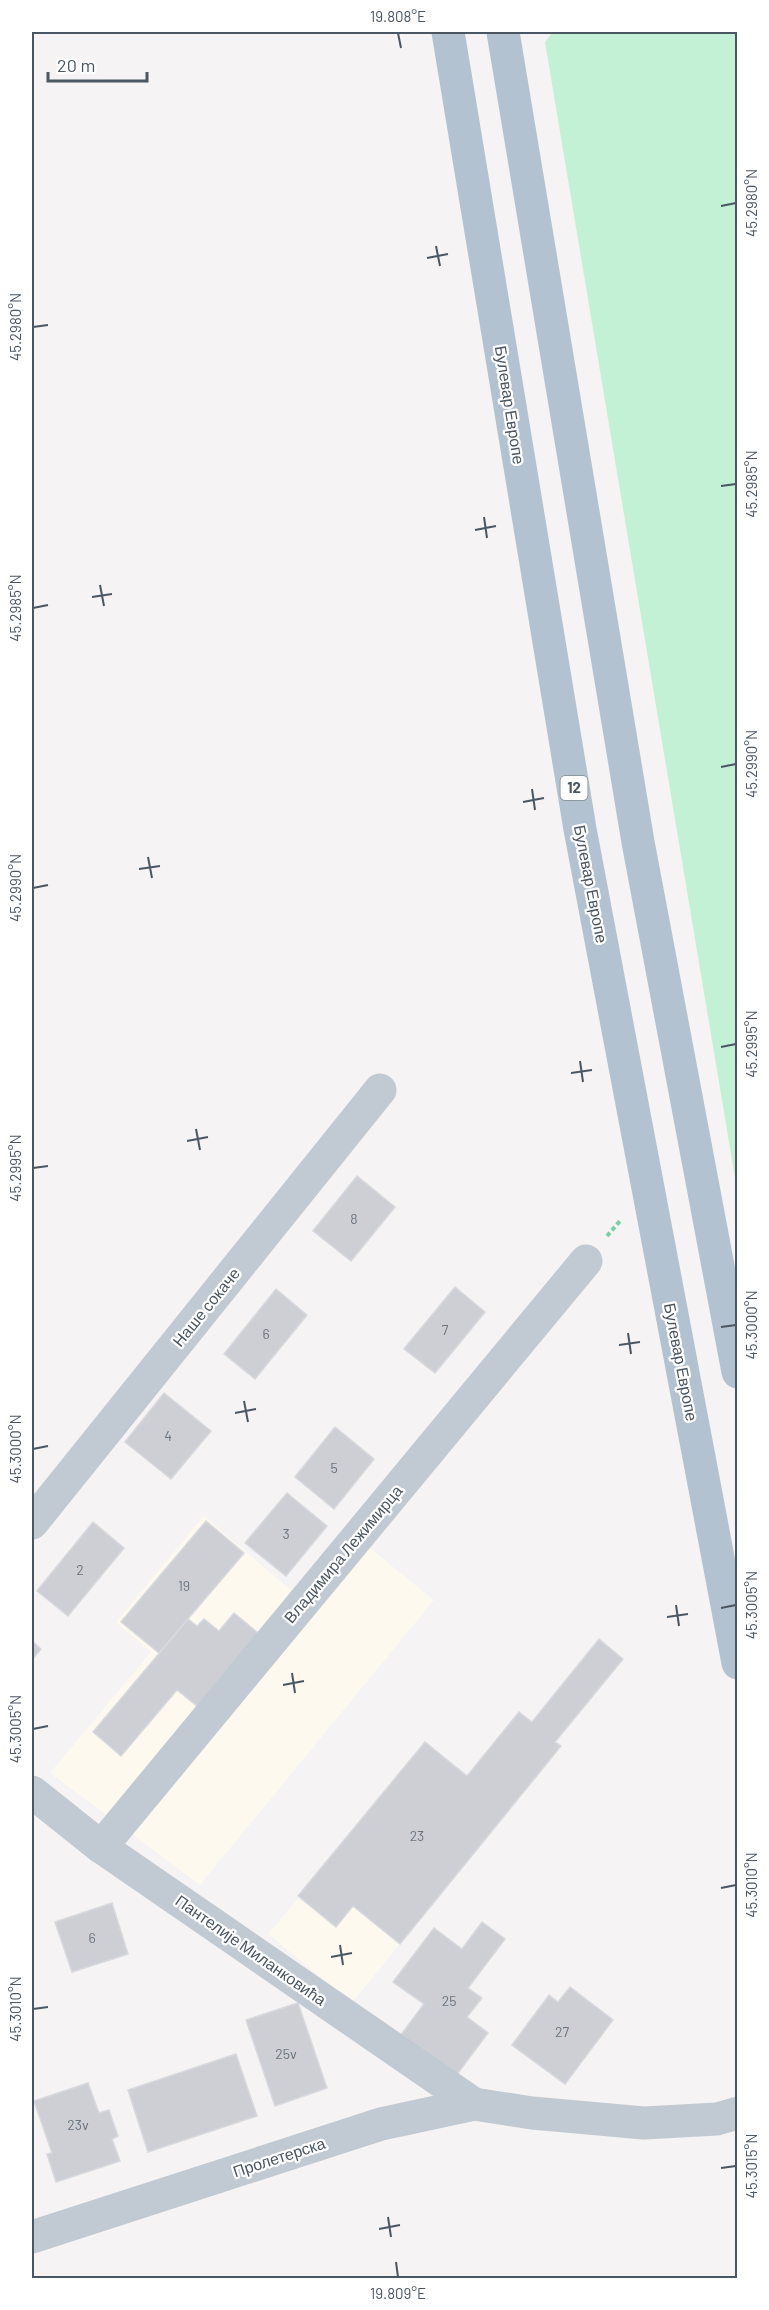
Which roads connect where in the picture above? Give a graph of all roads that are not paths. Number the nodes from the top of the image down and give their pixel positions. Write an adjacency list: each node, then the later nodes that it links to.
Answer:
1 (448, 32): 7 (main road, Булевар Европе / 12)
2 (503, 32): 5 (main road)
3 (380, 1090): 6 (street, Наше сокаче)
4 (586, 1261): 9 (street, Владимира Лежимирца)
5 (738, 1372)
6 (32, 1523)
7 (738, 1663)
8 (32, 1792): 9 (street, Пантелије Миланковића)
9 (101, 1847): 10 (street, Пантелије Миланковића)
10 (474, 2104): 11 (street, Пролетерска); 12 (street, Пролетерска)
11 (738, 2114)
12 (32, 2237)

